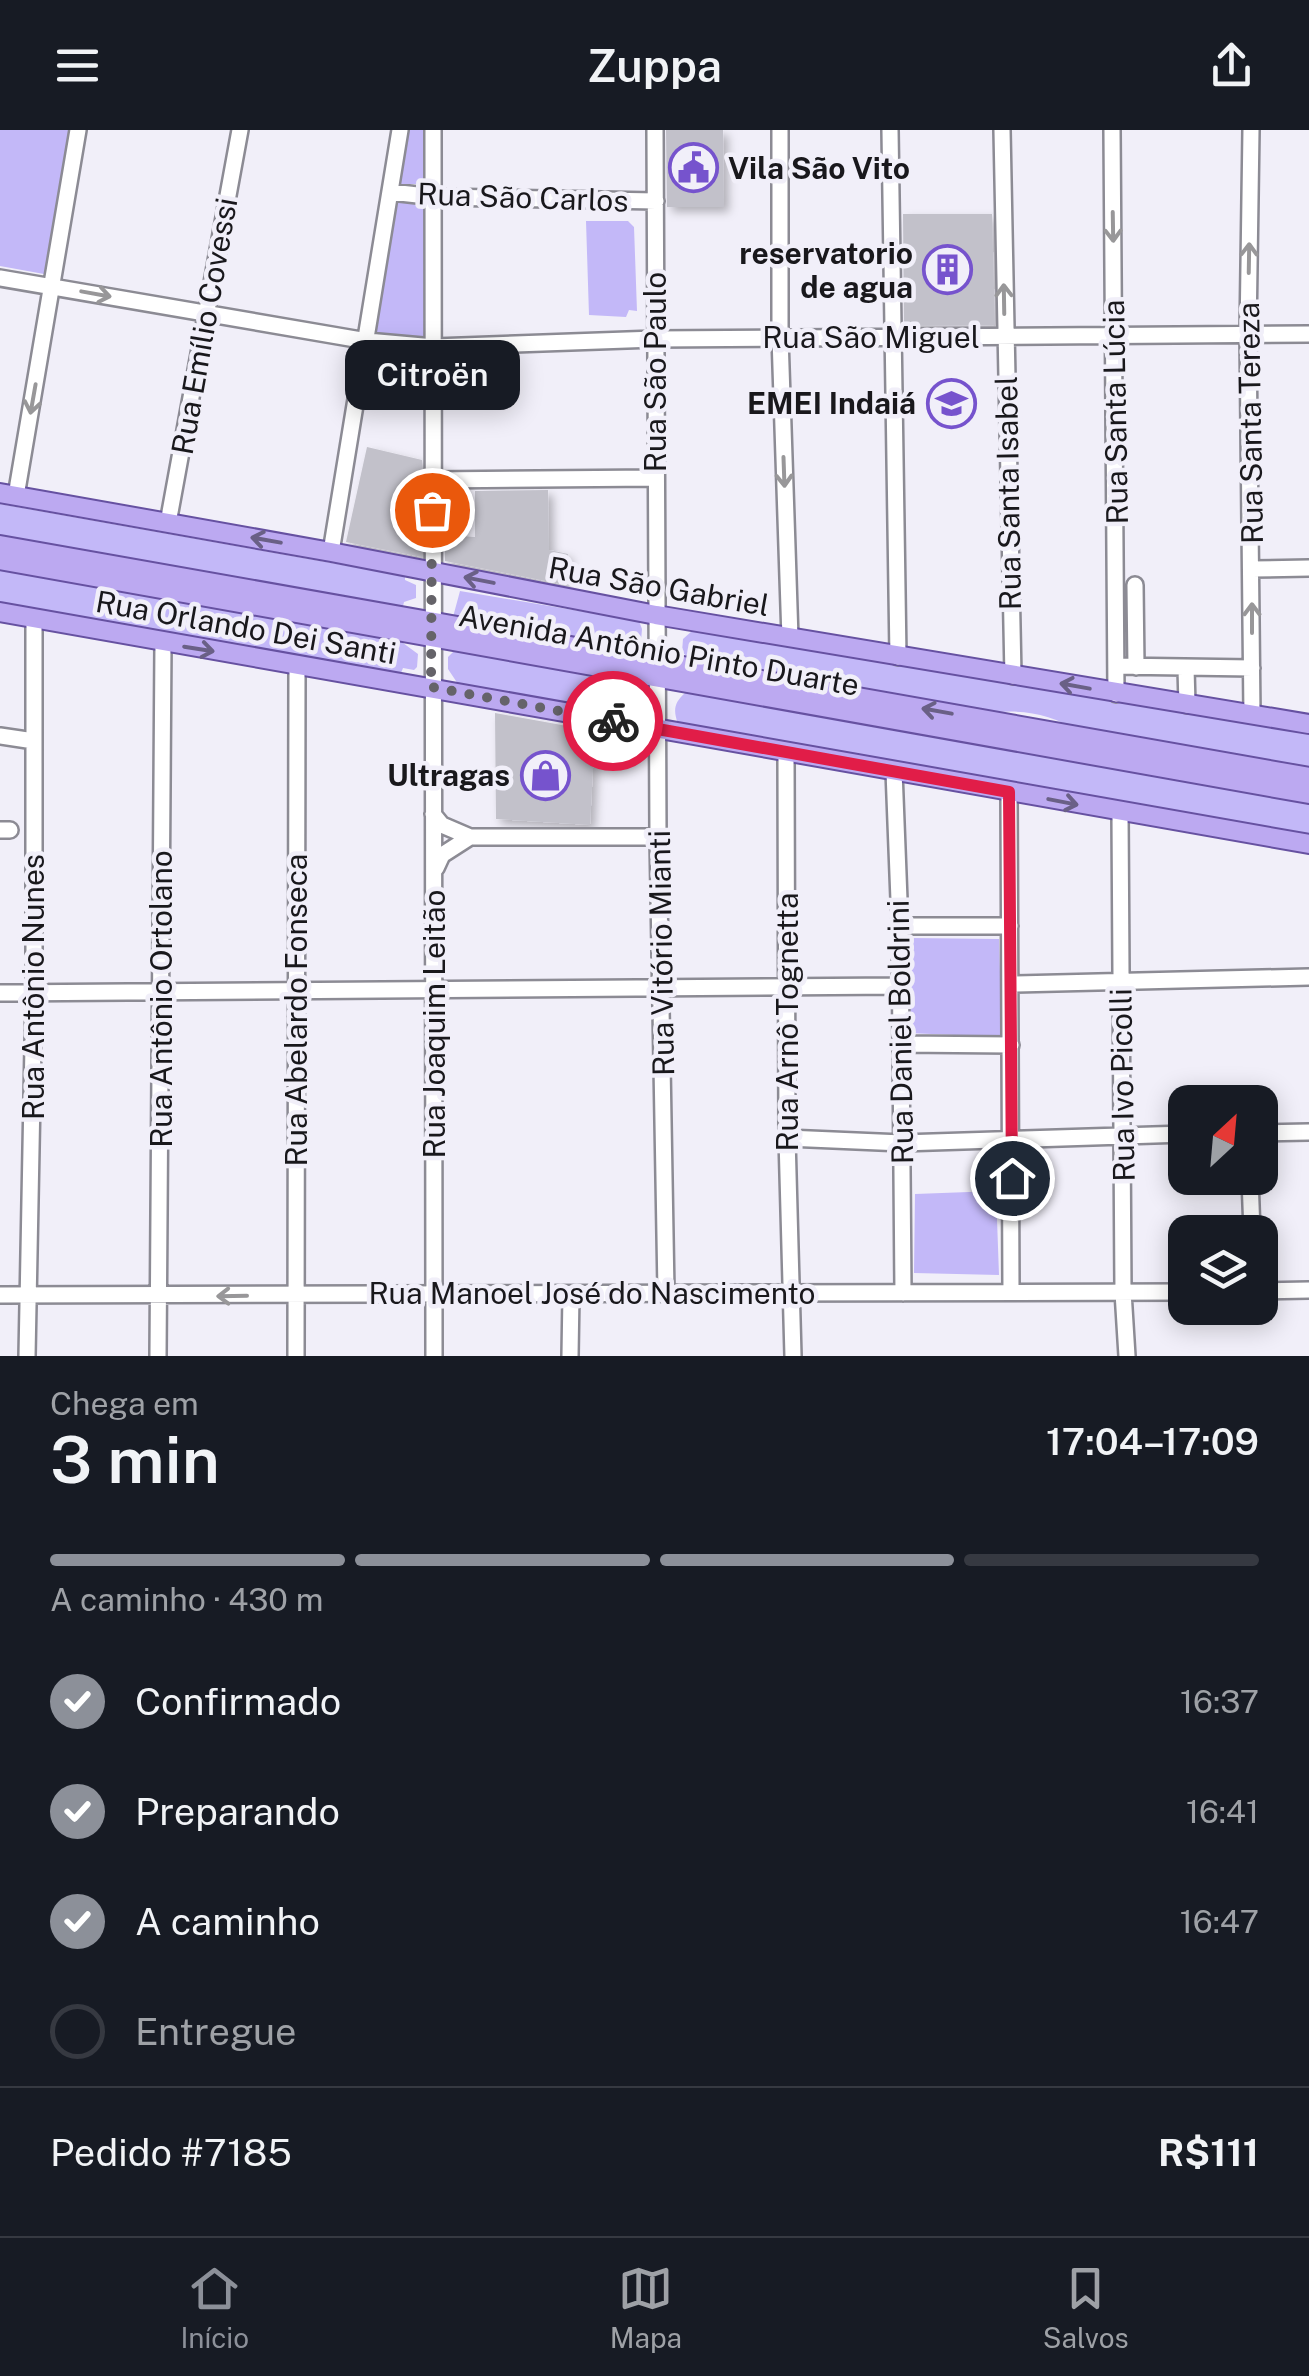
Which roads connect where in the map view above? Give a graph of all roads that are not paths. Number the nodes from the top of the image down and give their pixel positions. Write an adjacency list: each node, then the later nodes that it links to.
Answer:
1 (78, 130): 15 (street)
2 (240, 130): 16 (street, Rua Emílio Covessi)
3 (432, 130): 12 (street)
4 (655, 130): 13 (street, Rua São Paulo)
5 (780, 130): 21 (street)
6 (890, 130): 19 (street)
7 (1002, 130): 22 (street, Rua Santa Isabel, one-way to 7)
8 (1112, 130): 20 (street, Rua Santa Lúcia, one-way to 20)
9 (1250, 130): 17 (street, Rua Santa Tereza, one-way to 9)
10 (396, 131): 11 (street)
11 (391, 192): 12 (street, Rua São Carlos); 24 (street)
12 (435, 196): 13 (street, Rua São Carlos); 25 (street)
13 (656, 201): 23 (street, Rua São Paulo)
14 (0, 278): 15 (street, Rua São Miguel)
15 (52, 286): 16 (street, Rua São Miguel, one-way to 16); 28 (street, one-way to 28)
16 (207, 314): 24 (street, Rua São Miguel); 29 (street, Rua Emílio Covessi)
17 (1248, 334): 18 (street, Rua São Miguel); 20 (street, Rua São Miguel); 34 (street, Rua Santa Tereza)
18 (1309, 334)
19 (892, 336): 21 (street, Rua São Miguel); 22 (street, Rua São Miguel); 43 (street)
20 (1114, 336): 22 (street, Rua São Miguel); 45 (street, Rua Santa Lúcia)
21 (780, 337): 23 (street, Rua São Miguel); 41 (street, one-way to 41)
22 (1004, 337): 50 (street, Rua Santa Isabel)
23 (655, 338): 25 (street, Rua São Miguel); 26 (street, Rua São Paulo)
24 (367, 341): 25 (street, Rua São Miguel); 31 (street)
25 (434, 347): 27 (street)
26 (655, 478): 27 (street); 38 (street, Rua São Paulo)
27 (432, 480): 35 (street)
28 (8, 495): 29 (main road, Rua São Gabriel)
29 (168, 523): 31 (main road, Rua São Gabriel, one-way to 29)
30 (0, 545): 40 (main road, Avenida Antônio Pinto Duarte)
31 (331, 552): 35 (main road, Rua São Gabriel)
32 (0, 560): 40 (main road, Avenida Antônio Pinto Duarte)
33 (1309, 568): 34 (street)
34 (1252, 569): 48 (street, Rua Santa Tereza, one-way to 34)
35 (431, 571): 38 (main road, Rua São Gabriel, one-way to 35); 40 (street)
36 (1135, 585): 46 (street)
37 (0, 612): 39 (main road, Rua Orlando Dei Santi)
38 (656, 615): 41 (main road, Rua São Gabriel); 49 (street, Rua Vitório Mianti)
39 (34, 618): 42 (main road, Rua Orlando Dei Santi); 58 (street, Rua Antônio Nunes)
40 (431, 629): 49 (main road, Avenida Antônio Pinto Duarte); 51 (street)
41 (790, 638): 43 (main road, Rua São Gabriel)
42 (163, 643): 44 (main road, Rua Orlando Dei Santi, one-way to 44); 80 (street, Rua Antônio Ortolano)
43 (898, 657): 50 (main road, Rua São Gabriel)
44 (297, 664): 51 (main road, Rua Orlando Dei Santi); 78 (street, Rua Abelardo Fonseca)
45 (1118, 666): 46 (street); 52 (street, Rua Santa Lúcia)
46 (1136, 667): 47 (street)
47 (1186, 668): 48 (street); 53 (street)
48 (1252, 668): 54 (street, Rua Santa Tereza)
49 (657, 672): 56 (street, Rua Vitório Mianti); 61 (main road, Avenida Antônio Pinto Duarte, one-way to 49); 63 (main road, Avenida Antônio Pinto Duarte)
50 (1013, 676): 52 (main road, Rua São Gabriel, one-way to 50)
51 (431, 687): 56 (main road, Rua Orlando Dei Santi); 65 (street)
52 (1116, 694): 53 (main road, Rua São Gabriel)
53 (1188, 705): 54 (main road, Rua São Gabriel)
54 (1252, 715): 55 (main road, Rua São Gabriel)
55 (1309, 724)
56 (657, 730): 59 (main road, Rua Orlando Dei Santi); 67 (street, Rua Vitório Mianti)
57 (0, 736): 58 (street)
58 (34, 741): 82 (street, Rua Antônio Nunes)
59 (786, 753): 60 (main road, Rua Orlando Dei Santi); 75 (street, Rua Arnô Tognetta)
60 (894, 771): 62 (main road, Rua Orlando Dei Santi); 70 (street, Rua Daniel Boldrini)
61 (1309, 778)
62 (1009, 792): 64 (main road, Rua Orlando Dei Santi, one-way to 64); 71 (street)
63 (1309, 794)
64 (1120, 813): 68 (main road, Rua Orlando Dei Santi); 73 (street, Rua Ivo Picolli)
65 (434, 814): 66 (street); 69 (street)
66 (470, 837): 67 (street); 69 (street, Rua Joaquim Leitão)
67 (658, 837): 77 (street, Rua Vitório Mianti)
68 (1309, 844)
69 (434, 871): 79 (street, Rua Joaquim Leitão)
70 (900, 926): 71 (street); 76 (street, Rua Daniel Boldrini)
71 (1010, 926): 74 (street)
72 (1309, 976): 73 (street)
73 (1120, 980): 74 (street); 87 (street, Rua Ivo Picolli)
74 (1011, 984): 84 (street)
75 (788, 985): 76 (street); 77 (street); 89 (street, Rua Arnô Tognetta)
76 (900, 986): 83 (street, Rua Daniel Boldrini)
77 (662, 987): 79 (street); 95 (street, Rua Vitório Mianti)
78 (296, 991): 79 (street); 80 (street); 103 (street, Rua Abelardo Fonseca)
79 (434, 991): 99 (street, Rua Joaquim Leitão)
80 (160, 992): 82 (street); 105 (street, Rua Antônio Ortolano)
81 (0, 993): 82 (street)
82 (34, 993): 104 (street, Rua Antônio Nunes)
83 (902, 1044): 84 (street); 91 (street, Rua Daniel Boldrini)
84 (1012, 1045): 90 (street)
85 (1309, 1132): 86 (street)
86 (1278, 1133)
87 (1124, 1134): 88 (street); 90 (street); 97 (street, Rua Ivo Picolli)
88 (1168, 1134)
89 (787, 1138): 91 (street); 93 (street, Rua Arnô Tognetta)
90 (1013, 1140): 91 (street); 96 (street)
91 (902, 1142): 100 (street, Rua Daniel Boldrini)
92 (1309, 1290): 94 (street)
93 (792, 1291): 95 (street, Rua Manoel José do Nascimento); 100 (street, Rua Manoel José do Nascimento); 111 (street, Rua Arnô Tognetta)
94 (1278, 1291)
95 (666, 1292): 101 (street, Rua Manoel José do Nascimento)
96 (1011, 1292): 97 (street, Rua Manoel José do Nascimento); 100 (street, Rua Manoel José do Nascimento)
97 (1123, 1292): 98 (street, Rua Manoel José do Nascimento); 112 (street, Rua Ivo Picolli)
98 (1168, 1292)
99 (435, 1293): 101 (street, Rua Manoel José do Nascimento); 103 (street, Rua Manoel José do Nascimento); 109 (street, Rua Joaquim Leitão)
100 (903, 1293)
101 (572, 1294): 110 (street)
102 (0, 1295): 104 (street, Rua Manoel José do Nascimento)
103 (296, 1295): 105 (street, Rua Manoel José do Nascimento, one-way to 105); 108 (street, Rua Abelardo Fonseca)
104 (29, 1297): 105 (street, Rua Manoel José do Nascimento); 106 (street, Rua Antônio Nunes)
105 (160, 1297): 107 (street, Rua Antônio Ortolano)
106 (26, 1356)
107 (158, 1356)
108 (296, 1356)
109 (434, 1356)
110 (570, 1356)
111 (793, 1356)
112 (1127, 1356)

